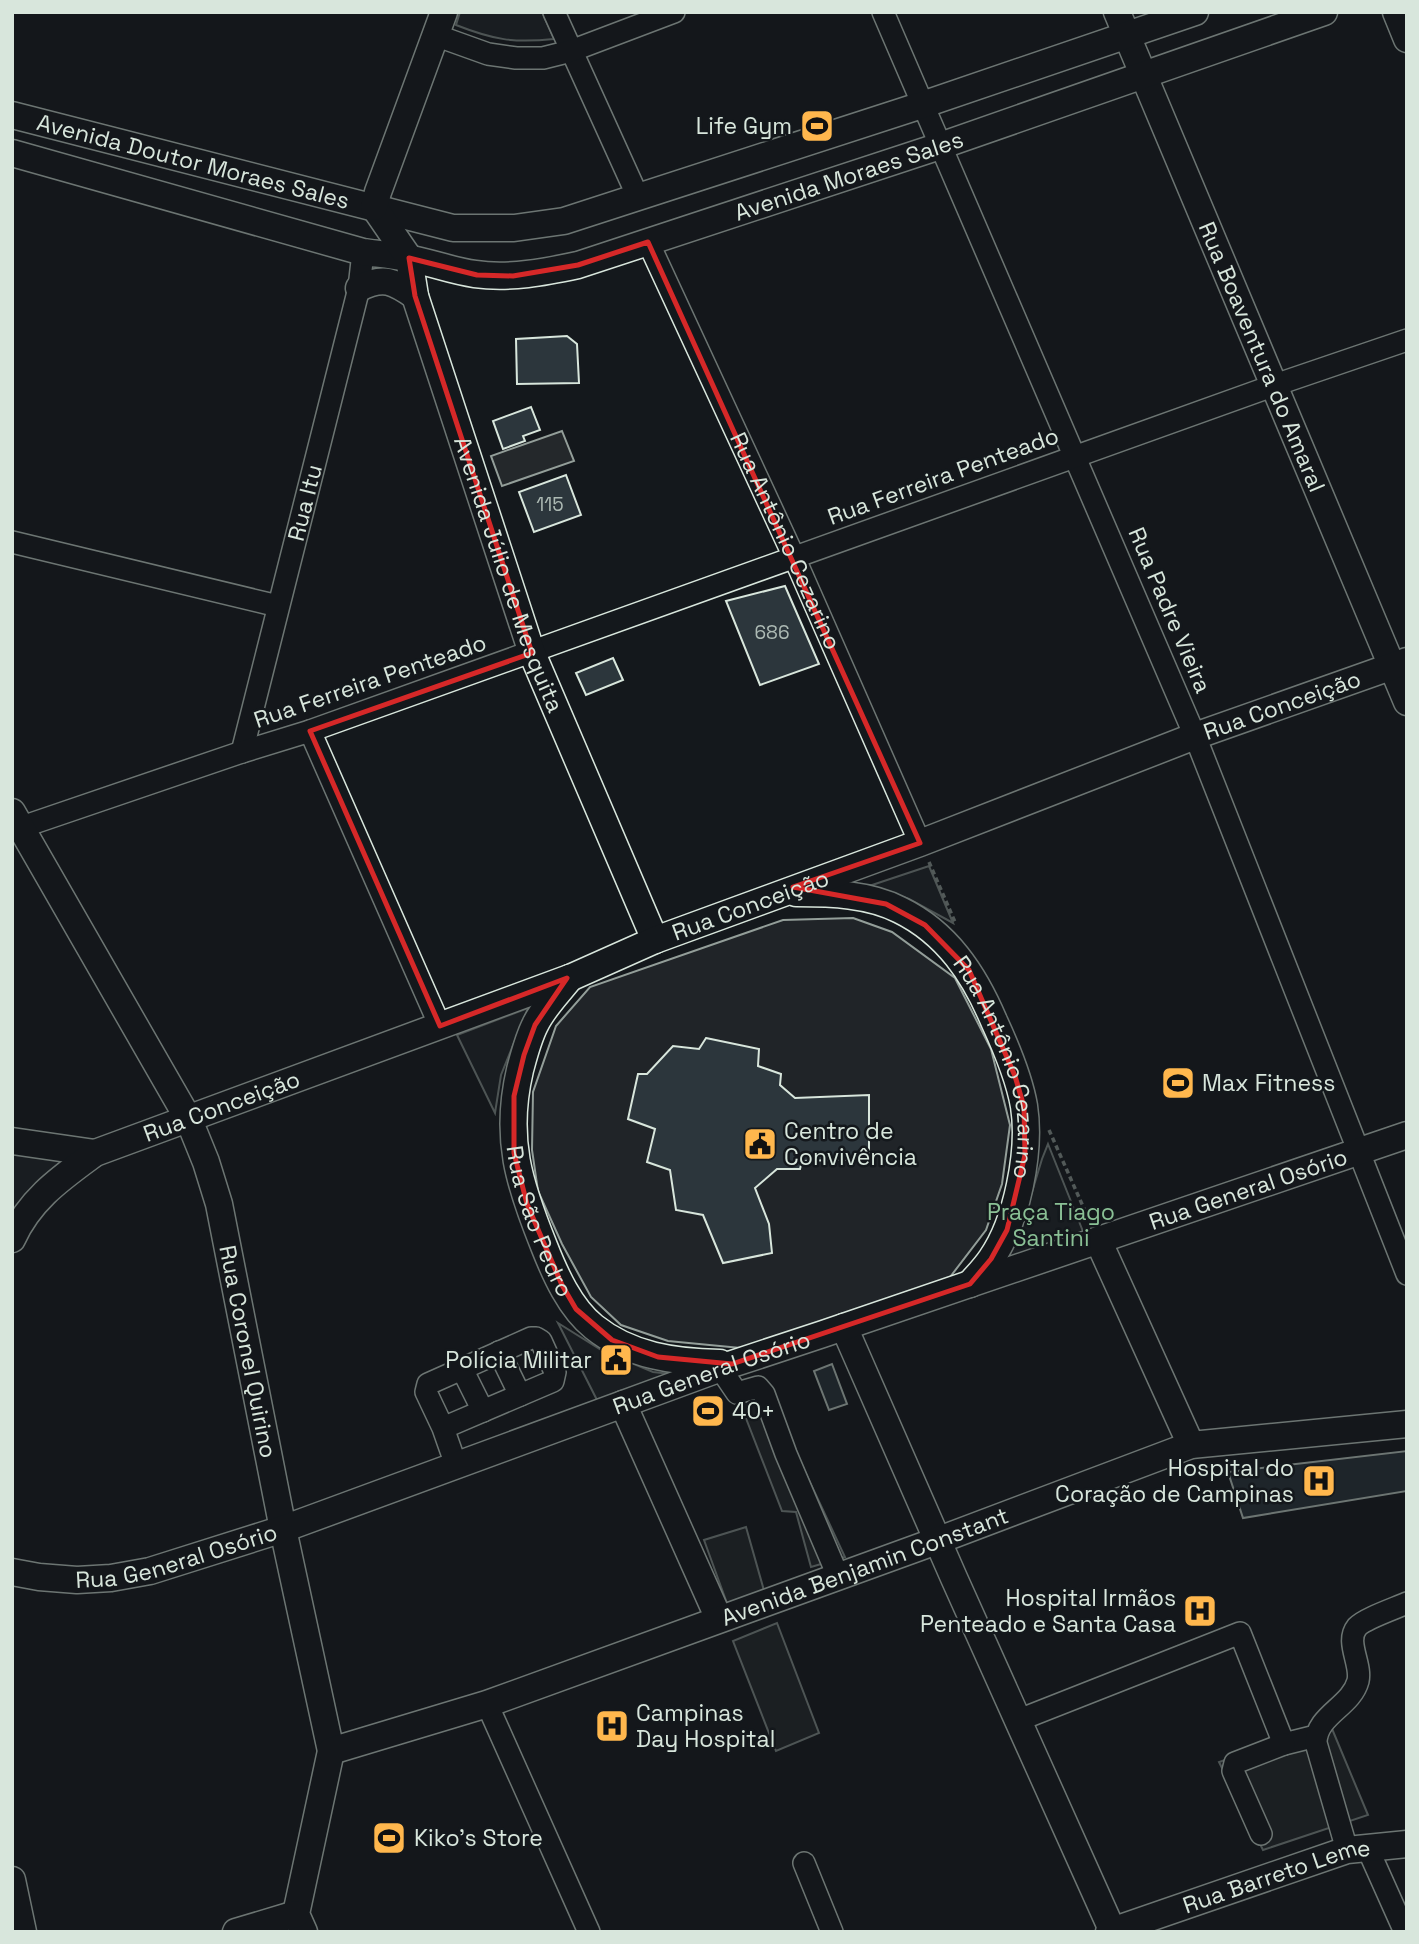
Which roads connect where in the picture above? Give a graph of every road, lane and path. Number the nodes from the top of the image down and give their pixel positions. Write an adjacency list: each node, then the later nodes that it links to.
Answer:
1 (554, 12): 10 (street)
2 (674, 12): 10 (street)
3 (883, 12): 12 (street, Rua Padre Vieira)
4 (1195, 12): 8 (main road, Avenida Moraes Sales)
5 (1324, 12): 11 (main road, Avenida Moraes Sales)
6 (1396, 12): 9 (main road)
7 (440, 23): 10 (street); 17 (main road)
8 (1122, 24): 11 (main road, Rua Boaventura do Amaral); 12 (main road, Avenida Moraes Sales)
9 (1407, 38)
10 (571, 51): 16 (street)
11 (1143, 75): 14 (main road, Avenida Moraes Sales); 24 (main road, Rua Boaventura do Amaral)
12 (922, 105): 14 (street, Rua Padre Vieira); 16 (main road, Avenida Moraes Sales)
13 (12, 115): 17 (main road, Avenida Doutor Moraes Sales)
14 (940, 146): 18 (main road, Avenida Moraes Sales); 25 (street, Rua Padre Vieira)
15 (12, 153): 19 (main road, Avenida Doutor Moraes Sales)
16 (638, 197): 17 (main road, Avenida Moraes Sales)
17 (374, 207): 20 (main road, Avenida Júlio de Mesquita)
18 (648, 242): 20 (main road, Avenida Moraes Sales); 27 (street, Rua Antônio Cezarino)
19 (363, 252): 20 (main road, Avenida Moraes Sales); 21 (street, Rua Itu)
20 (408, 258): 22 (main road, Avenida Júlio de Mesquita)
21 (359, 288): 22 (main road); 28 (street, Rua Itu)
22 (415, 296): 29 (main road, Avenida Júlio de Mesquita)
23 (1407, 340): 24 (street, Rua Ferreira Penteado)
24 (1275, 384): 25 (street, Rua Ferreira Penteado); 30 (main road, Rua Boaventura do Amaral)
25 (1076, 456): 27 (street, Rua Ferreira Penteado); 33 (street, Rua Padre Vieira)
26 (12, 542): 28 (street)
27 (794, 557): 29 (street, Rua Ferreira Penteado); 36 (street, Rua Antônio Cezarino)
28 (278, 606): 34 (street, Rua Itu)
29 (532, 653): 32 (street, Rua Ferreira Penteado); 38 (main road, Avenida Júlio de Mesquita)
30 (1400, 664): 31 (main road, Rua Boaventura do Amaral); 33 (main road, Rua Conceição)
31 (1407, 702)
32 (310, 731): 34 (street, Rua Ferreira Penteado); 40 (street)
33 (1195, 736): 36 (main road, Rua Conceição); 44 (street, Rua Padre Vieira)
34 (242, 752): 35 (street, Rua Ferreira Penteado)
35 (17, 819): 41 (main road, Rua Coronel Quirino)
36 (920, 843): 37 (main road, Rua Conceição)
37 (778, 894): 38 (main road, Rua Conceição); 49 (main road, Rua Antônio Cezarino)
38 (655, 940): 39 (main road, Rua Conceição)
39 (572, 977): 40 (main road, Rua Conceição); 52 (main road, Rua São Pedro)
40 (440, 1026): 41 (main road, Rua Conceição)
41 (189, 1119): 45 (main road, Rua Conceição); 61 (main road, Rua Coronel Quirino)
42 (1407, 1135): 44 (main road, Rua General Osório)
43 (12, 1142): 45 (main road)
44 (1357, 1151): 47 (main road, Rua General Osório); 48 (street, Rua Padre Vieira)
45 (95, 1153): 46 (main road)
46 (14, 1229)
47 (1098, 1240): 49 (main road, Rua General Osório); 59 (main road)
48 (1407, 1274)
49 (970, 1284): 50 (main road, Rua General Osório)
50 (844, 1327): 52 (main road, Rua General Osório); 62 (main road)
51 (499, 1352): 53 (street); 54 (street); 54 (street)
52 (726, 1366): 55 (main road, Rua General Osório); 64 (street)
53 (462, 1369): 56 (street); 58 (street)
54 (520, 1395): 56 (street)
55 (623, 1404): 60 (main road, Rua General Osório); 66 (main road)
56 (483, 1411): 58 (street)
57 (1407, 1424): 59 (main road, Avenida Benjamin Constant)
58 (443, 1428): 60 (street)
59 (1191, 1445): 62 (main road, Avenida Benjamin Constant)
60 (456, 1465): 61 (main road, Rua General Osório)
61 (283, 1529): 63 (main road, Rua General Osório); 71 (main road, Rua Coronel Quirino)
62 (939, 1540): 64 (main road, Avenida Benjamin Constant); 68 (main road)
63 (12, 1572)
64 (838, 1576): 66 (main road, Avenida Benjamin Constant)
65 (1407, 1603): 69 (street)
66 (719, 1619): 67 (main road, Avenida Benjamin Constant)
67 (487, 1704): 71 (main road, Avenida Benjamin Constant); 81 (street)
68 (1019, 1720): 70 (street); 78 (main road)
69 (1316, 1736): 70 (street); 74 (street)
70 (1284, 1744): 72 (street)
71 (331, 1751): 77 (main road, Rua Coronel Quirino)
72 (1261, 1834)
73 (1407, 1844): 74 (main road, Rua Barreto Leme)
74 (1357, 1849): 78 (main road, Rua Barreto Leme); 83 (street)
75 (804, 1863): 82 (street)
76 (12, 1880): 79 (main road)
77 (300, 1923): 80 (main road)
78 (1112, 1931)
79 (23, 1932)
80 (236, 1932)
81 (589, 1932)
82 (832, 1932)
83 (1405, 1932)

